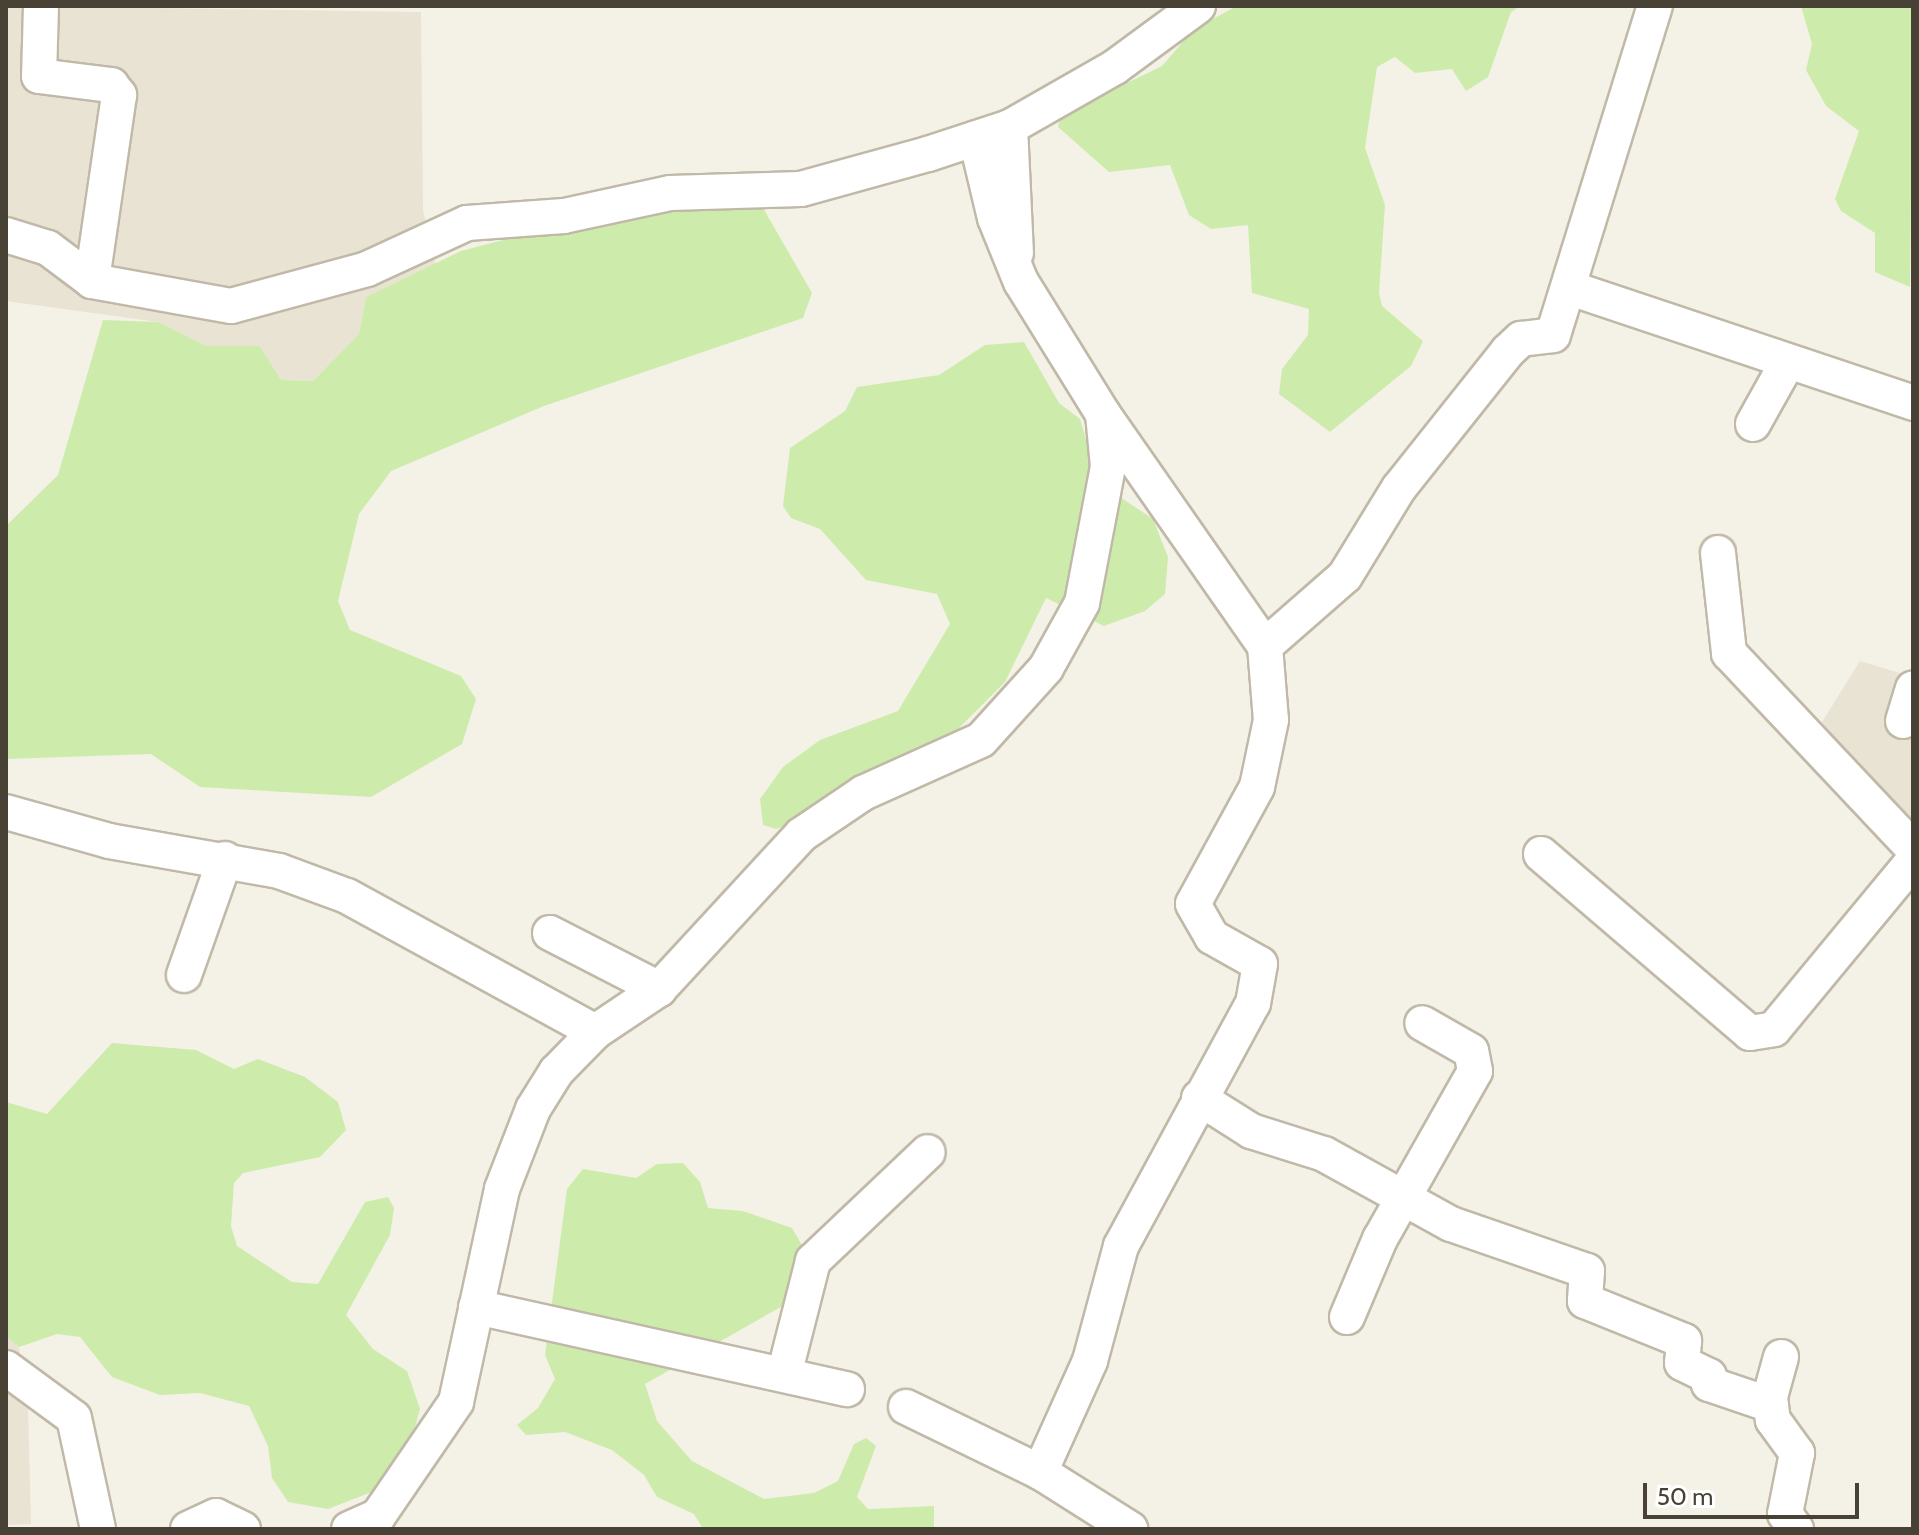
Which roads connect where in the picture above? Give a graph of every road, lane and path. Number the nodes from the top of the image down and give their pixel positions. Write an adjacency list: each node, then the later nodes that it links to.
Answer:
1 (41, 6): 8 (street)
2 (1198, 6): 4 (street)
3 (1655, 6): 9 (street)
4 (1010, 127): 5 (street); 6 (street)
5 (976, 138): 6 (street); 8 (street)
6 (998, 168): 12 (street)
7 (6, 235): 8 (street)
8 (92, 281)
9 (1573, 289): 10 (street); 15 (street)
10 (1786, 365): 11 (street); 13 (street)
11 (1913, 403)
12 (1103, 414): 15 (street); 23 (street)
13 (1753, 424)
14 (1718, 553): 17 (street)
15 (1265, 646): 26 (street)
16 (6, 812): 19 (street)
17 (1913, 848)
18 (1541, 854): 20 (street)
19 (225, 859): 22 (street); 25 (street)
20 (1913, 861)
21 (550, 933): 23 (street)
22 (184, 975)
23 (659, 989): 25 (street)
24 (1422, 1023): 28 (street)
25 (595, 1032): 29 (street)
26 (1199, 1098): 28 (street); 37 (street)
27 (928, 1152): 32 (street)
28 (1404, 1195): 30 (street); 35 (street)
29 (476, 1307): 32 (street); 41 (street)
30 (1347, 1317)
31 (1781, 1357): 35 (street)
32 (785, 1371): 34 (street)
33 (10, 1375): 38 (street)
34 (847, 1389)
35 (1771, 1405): 43 (street)
36 (906, 1407): 37 (street)
37 (1040, 1472): 42 (street)
38 (98, 1529)
39 (188, 1529): 40 (street)
40 (243, 1529)
41 (349, 1529)
42 (1130, 1529)
43 (1796, 1529)

